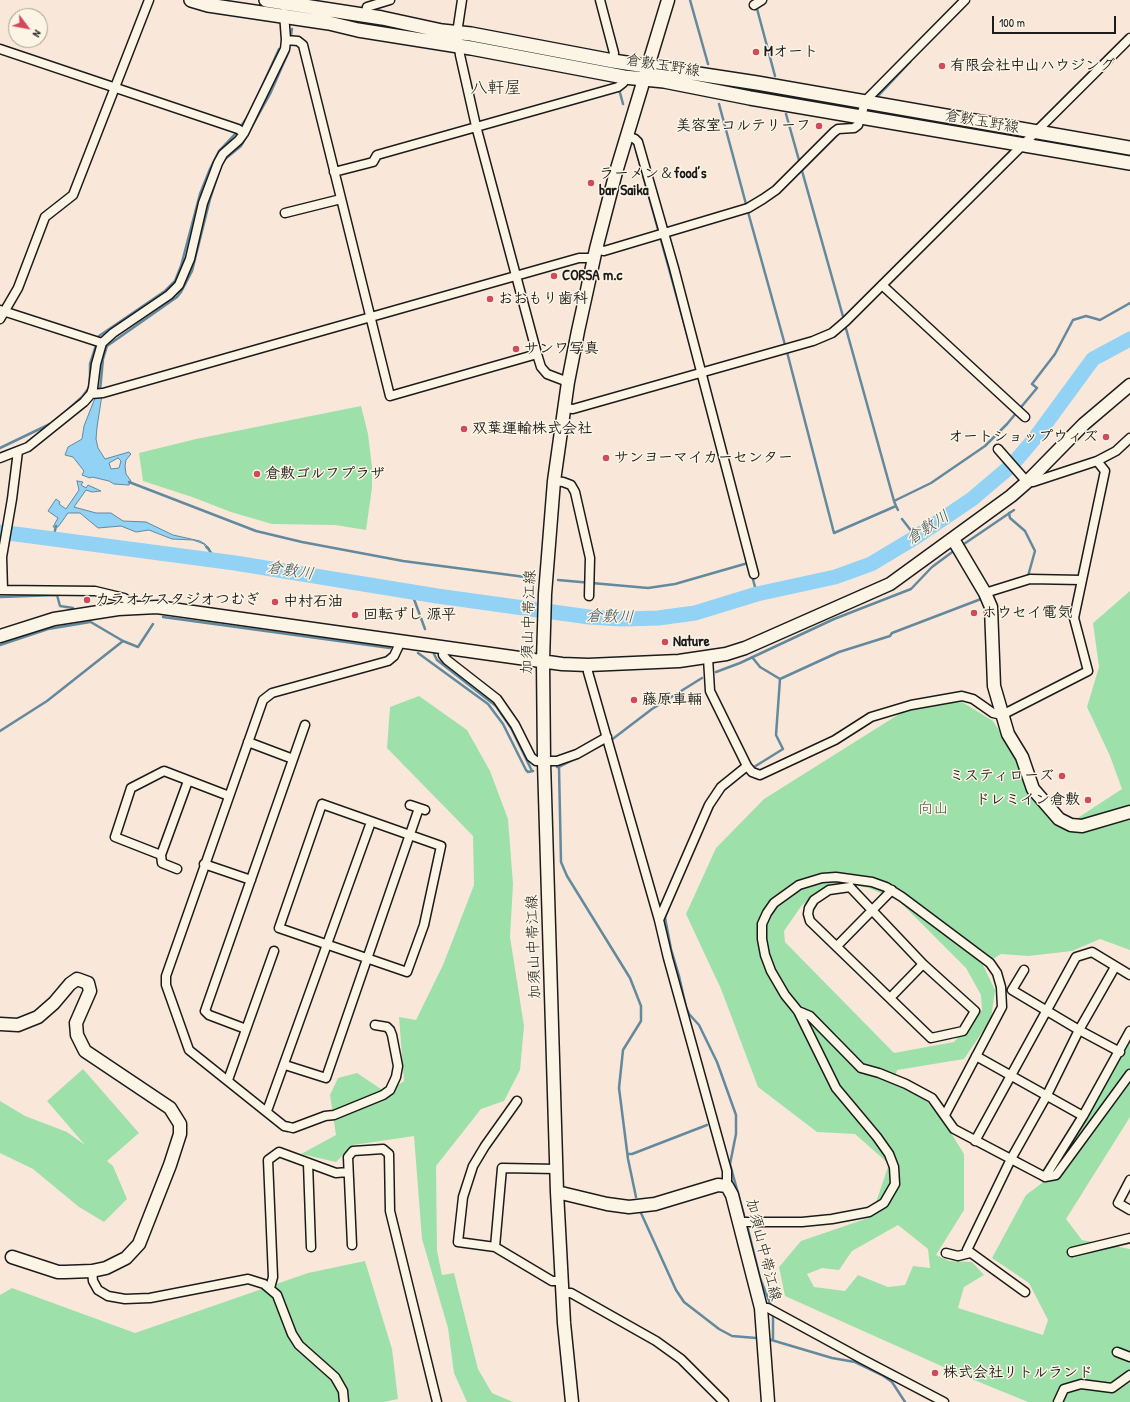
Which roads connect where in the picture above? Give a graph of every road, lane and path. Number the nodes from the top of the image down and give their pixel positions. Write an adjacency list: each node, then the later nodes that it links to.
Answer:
1 (150, 0): 21 (street)
2 (191, 0): 11 (main road, 倉敷玉野線)
3 (266, 0): 9 (main road, 倉敷玉野線)
4 (390, 0): 10 (street)
5 (462, 0): 12 (street)
6 (600, 0): 17 (street)
7 (668, 0): 18 (street, 加須山中帯江線)
8 (965, 0): 22 (street)
9 (283, 2): 10 (main road, 倉敷玉野線); 11 (street)
10 (365, 16): 12 (main road, 倉敷玉野線)
11 (285, 17): 14 (street); 15 (main road, 倉敷玉野線)
12 (457, 33): 15 (street); 17 (main road, 倉敷玉野線)
13 (1130, 38): 26 (street)
14 (290, 40): 25 (street); 31 (street)
15 (458, 47): 19 (main road, 倉敷玉野線); 24 (street)
16 (0, 49): 21 (street)
17 (613, 61): 18 (main road, 倉敷玉野線)
18 (648, 65): 19 (street, 加須山中帯江線); 22 (main road, 倉敷玉野線)
19 (643, 79): 23 (main road, 倉敷玉野線); 27 (street, 加須山中帯江線)
20 (623, 83): 24 (street)
21 (116, 88): 25 (street); 38 (street)
22 (865, 103): 23 (street); 26 (main road, 倉敷玉野線)
23 (862, 116): 28 (main road, 倉敷玉野線); 34 (street)
24 (476, 126): 31 (street); 36 (street)
25 (241, 131): 41 (street)
26 (1036, 132): 28 (street); 29 (main road, 倉敷玉野線)
27 (627, 136): 34 (street); 35 (street, 加須山中帯江線)
28 (1023, 145): 30 (main road, 倉敷玉野線); 37 (street)
29 (1130, 148)
30 (1130, 163)
31 (334, 172): 32 (street)
32 (341, 199): 33 (street); 39 (street)
33 (285, 213)
34 (660, 234): 35 (street); 43 (street)
35 (595, 254): 36 (street); 44 (street, 加須山中帯江線)
36 (516, 275): 39 (street); 42 (street)
37 (882, 285): 43 (street); 48 (street)
38 (2, 311): 40 (street); 41 (street)
39 (371, 317): 42 (street); 46 (street)
40 (0, 319)
41 (98, 342): 46 (street)
42 (537, 354): 44 (street)
43 (698, 374): 47 (street); 57 (street)
44 (568, 382): 47 (street, 加須山中帯江線)
45 (1130, 385): 54 (street)
46 (97, 394): 51 (street)
47 (564, 408): 55 (street, 加須山中帯江線)
48 (1020, 413)
49 (1130, 438): 53 (street)
50 (999, 450): 54 (street)
51 (18, 451): 52 (street); 59 (street)
52 (0, 458)
53 (1097, 461): 54 (street); 58 (street)
54 (1025, 479): 56 (street)
55 (554, 482): 60 (street); 67 (street, 加須山中帯江線)
56 (956, 545): 61 (street); 66 (street)
57 (754, 574)
58 (1081, 580): 61 (street); 69 (street)
59 (2, 590): 62 (street)
60 (589, 592)
61 (985, 593): 69 (street)
62 (138, 608): 63 (street); 64 (street)
63 (0, 636)
64 (402, 641): 65 (street); 72 (street)
65 (444, 647): 67 (street); 74 (street)
66 (708, 658): 68 (street); 75 (street)
67 (543, 661): 68 (street); 74 (street, 加須山中帯江線)
68 (588, 664): 71 (street)
69 (1002, 715): 75 (street); 79 (street)
70 (304, 725): 73 (street)
71 (608, 740): 74 (street); 88 (street)
72 (248, 742): 73 (street); 77 (street)
73 (293, 759): 85 (street)
74 (544, 762): 121 (street, 加須山中帯江線)
75 (747, 766): 88 (street)
76 (188, 780): 77 (street); 82 (street); 82 (street)
77 (229, 796): 83 (street)
78 (410, 805): 81 (street)
79 (1130, 812)
80 (371, 822): 81 (street); 89 (street); 89 (street)
81 (410, 836): 92 (street); 92 (street)
82 (161, 855): 84 (street)
83 (204, 864): 85 (street); 112 (street)
84 (177, 869)
85 (251, 880): 104 (street)
86 (892, 890): 87 (street); 99 (street); 101 (street)
87 (871, 911): 90 (street); 90 (street); 93 (street)
88 (659, 920): 125 (street)
89 (327, 945): 92 (street); 109 (street)
90 (837, 946): 98 (street)
91 (274, 951): 104 (street)
92 (368, 959): 109 (street)
93 (922, 964): 98 (street); 98 (street)
94 (1115, 967): 96 (street); 100 (street); 105 (street)
95 (1024, 970): 97 (street)
96 (1130, 975)
97 (1012, 990): 99 (street); 100 (street)
98 (890, 998)
99 (1002, 1007): 108 (street)
100 (1046, 1010): 105 (street); 111 (street)
101 (798, 1011): 116 (street); 128 (street)
102 (0, 1024): 137 (street)
103 (375, 1025): 115 (street)
104 (246, 1029): 112 (street)
105 (1079, 1030): 107 (street); 113 (street)
106 (1130, 1031): 107 (street)
107 (1120, 1052): 117 (street)
108 (976, 1056): 111 (street); 116 (street)
109 (285, 1065): 115 (street)
110 (1130, 1074): 123 (street)
111 (1012, 1075): 113 (street); 118 (street)
112 (228, 1080): 115 (street)
113 (1048, 1095): 117 (street); 119 (street)
114 (518, 1101): 132 (street)
115 (267, 1111)
116 (945, 1115): 118 (street)
117 (1083, 1116): 123 (street)
118 (976, 1141): 119 (street)
119 (1011, 1159): 123 (street); 135 (street)
120 (308, 1163): 122 (street); 131 (street); 139 (street)
121 (557, 1169): 126 (street, 加須山中帯江線); 132 (street)
122 (348, 1172): 130 (street); 146 (street)
123 (1046, 1177)
124 (1130, 1180): 127 (street)
125 (726, 1186): 126 (street, 加須山中帯江線); 128 (street, 加須山中帯江線)
126 (557, 1192): 138 (street, 加須山中帯江線)
127 (1130, 1210)
128 (740, 1222): 141 (street, 加須山中帯江線)
129 (1130, 1238): 133 (street)
130 (352, 1244)
131 (311, 1247)
132 (495, 1247): 138 (street)
133 (1072, 1252)
134 (946, 1253): 135 (street)
135 (970, 1253): 140 (street)
136 (12, 1257): 137 (street)
137 (92, 1271): 139 (street)
138 (562, 1287): 147 (street, 加須山中帯江線); 148 (street)
139 (270, 1288): 145 (street)
140 (1024, 1292)
141 (761, 1308): 149 (street, 加須山中帯江線); 150 (street)
142 (1117, 1352): 143 (street)
143 (1130, 1357)
144 (1130, 1375): 151 (street)
145 (344, 1402)
146 (437, 1402)
147 (572, 1402)
148 (724, 1402)
149 (768, 1402)
150 (944, 1402)
151 (1058, 1402)

